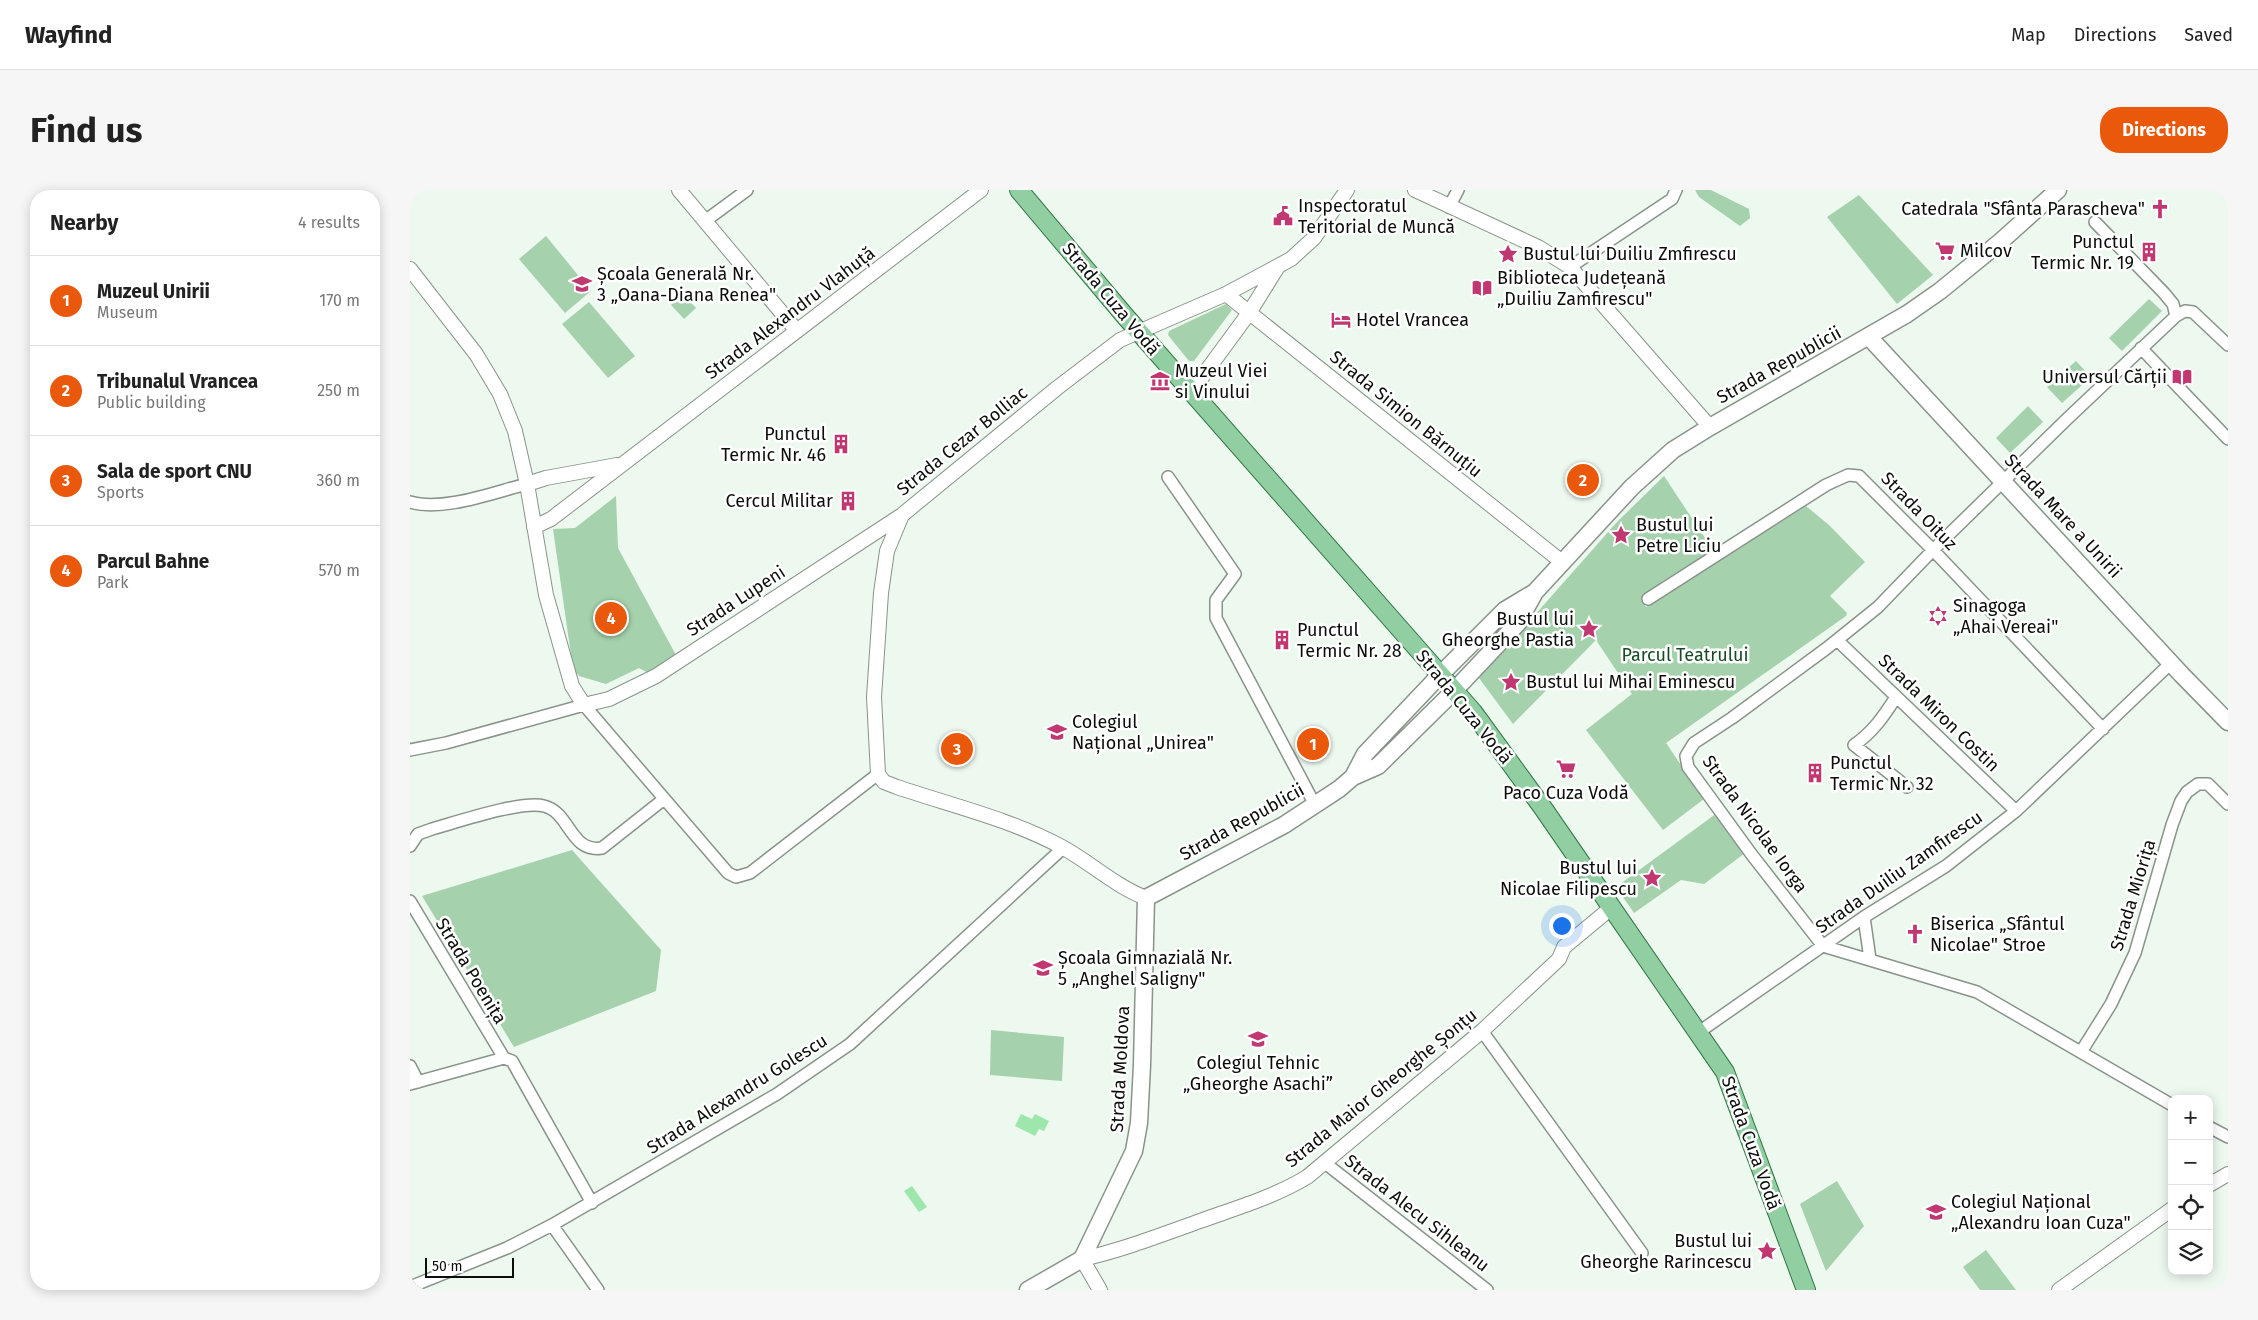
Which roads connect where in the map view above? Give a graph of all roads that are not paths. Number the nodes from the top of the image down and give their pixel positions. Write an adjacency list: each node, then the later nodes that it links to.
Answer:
1 (679, 190): 11 (street)
2 (747, 190): 11 (street)
3 (981, 190): 19 (street, Strada Alexandru Vlahuță)
4 (1019, 190): 20 (main road, Strada Cuza Vodă)
5 (1347, 190): 14 (street)
6 (1415, 190): 10 (street)
7 (1458, 190): 10 (street)
8 (1676, 190): 13 (street)
9 (2058, 190): 21 (main road, Strada Republicii)
10 (1449, 207): 13 (street)
11 (705, 221): 19 (street)
12 (2095, 222): 18 (street)
13 (1570, 267): 25 (street)
14 (1278, 268): 16 (street, Strada Cezar Bolliac); 17 (street)
15 (410, 269): 30 (street)
16 (1226, 294): 17 (street, Strada Simion Bărnuțiu); 20 (street, Strada Cezar Bolliac)
17 (1249, 313): 24 (street); 35 (street, Strada Simion Bărnuțiu)
18 (2176, 316): 22 (street); 23 (street, Strada Nicolae Iorga)
19 (797, 331): 27 (street, Strada Alexandru Vlahuță)
20 (1138, 331): 24 (main road, Strada Cuza Vodă); 32 (street, Strada Cezar Bolliac)
21 (1869, 337): 25 (main road, Strada Republicii); 29 (main road, Strada Mare a Unirii)
22 (2228, 346)
23 (2141, 348): 26 (street); 29 (street, Strada Nicolae Iorga)
24 (1191, 392): 40 (main road, Strada Cuza Vodă)
25 (1710, 427): 35 (main road, Strada Republicii)
26 (2228, 439)
27 (620, 464): 30 (street, Strada Alexandru Vlahuță); 33 (street, Strada Alexandru Vlahuță)
28 (1168, 477): 52 (street)
29 (2004, 481): 34 (street, Strada Nicolae Iorga); 39 (main road, Strada Mare a Unirii)
30 (527, 484): 31 (street); 33 (street)
31 (410, 502)
32 (902, 515): 43 (street, Strada Lupeni); 47 (street, Strada Cezar Bolliac)
33 (534, 527): 43 (street)
34 (1933, 550): 37 (street, Strada Oituz); 38 (street, Strada Nicolae Iorga); 45 (street, Strada Oituz)
35 (1562, 562): 36 (main road, Strada Republicii)
36 (1535, 592): 40 (main road, Strada Republicii); 41 (main road, Strada Republicii)
37 (1648, 599)
38 (1837, 640): 42 (street, Strada Miron Costin); 60 (street, Strada Nicolae Iorga)
39 (2171, 663): 44 (main road, Strada Mare a Unirii); 45 (street, Strada Duiliu Zamfirescu)
40 (1439, 676): 41 (main road, Strada Cuza Vodă); 48 (main road, Strada Republicii)
41 (1454, 692): 48 (main road, Strada Republicii); 58 (main road, Strada Cuza Vodă)
42 (1896, 698): 49 (street); 53 (street, Strada Miron Costin)
43 (584, 705): 46 (street, Strada Lupeni); 50 (street)
44 (2228, 722)
45 (2103, 729): 53 (street, Strada Duiliu Zamfirescu)
46 (410, 750)
47 (878, 774): 50 (street); 55 (street)
48 (1353, 776): 52 (main road, Strada Republicii)
49 (1907, 787)
50 (664, 799): 54 (street)
51 (2228, 804): 64 (street, Strada Miorița)
52 (1315, 805): 56 (main road, Strada Republicii)
53 (2016, 811): 59 (street, Strada Duiliu Zamfirescu)
54 (410, 846)
55 (1063, 848): 56 (street); 74 (street, Strada Alexandru Golescu)
56 (1146, 898): 78 (main road, Strada Moldova)
57 (410, 901): 65 (street, Strada Poenița)
58 (1611, 908): 62 (street, Strada Maior Gheorghe Șonțu); 63 (main road, Strada Cuza Vodă)
59 (1864, 917): 60 (street, Strada Duiliu Zamfirescu); 61 (street)
60 (1823, 946): 61 (street); 63 (street, Strada Duiliu Zamfirescu)
61 (1870, 959): 64 (street)
62 (1482, 1031): 71 (street, Strada Maior Gheorghe Șonțu); 77 (street)
63 (1699, 1032): 84 (main road, Strada Cuza Vodă)
64 (2081, 1052): 68 (street)
65 (504, 1058): 67 (street); 74 (street, Strada Poenița)
66 (410, 1066): 67 (street)
67 (414, 1083)
68 (2168, 1104)
69 (2213, 1129): 70 (street)
70 (2228, 1137)
71 (1325, 1163): 78 (street, Strada Maior Gheorghe Șonțu); 83 (street, Strada Alecu Sihleanu)
72 (2228, 1174): 73 (street)
73 (2213, 1183)
74 (592, 1203): 76 (street, Strada Alexandru Golescu)
75 (2168, 1211): 85 (street)
76 (552, 1225): 79 (street, Strada Alexandru Golescu); 80 (street)
77 (1642, 1253)
78 (1082, 1259): 81 (main road); 82 (street)
79 (410, 1286)
80 (598, 1290)
81 (1028, 1290)
82 (1100, 1290)
83 (1487, 1290)
84 (1806, 1290)
85 (2059, 1290)

